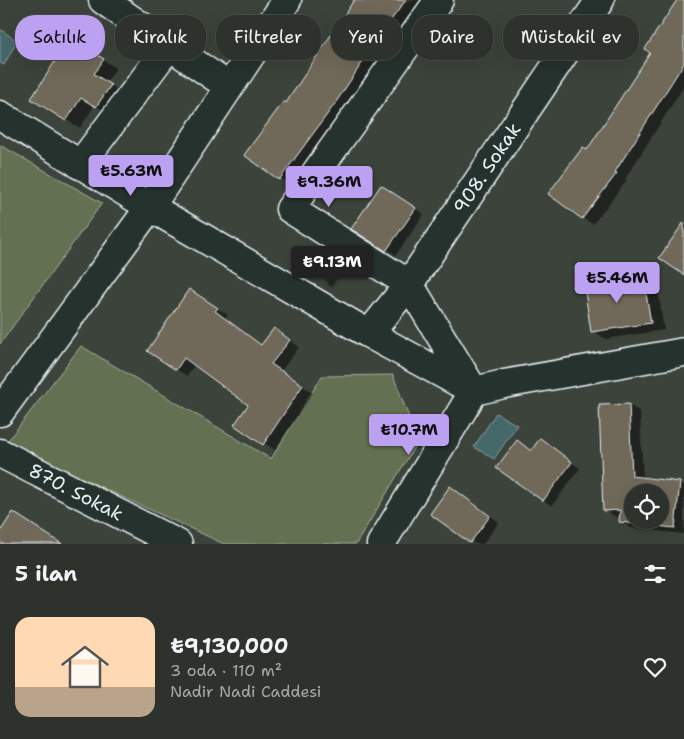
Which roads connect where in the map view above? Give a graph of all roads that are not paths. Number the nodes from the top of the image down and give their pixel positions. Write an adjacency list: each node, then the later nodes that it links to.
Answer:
1 (103, 0): 5 (street)
2 (287, 0): 8 (street)
3 (439, 0): 12 (street)
4 (600, 0): 12 (street, 908. Sokak)
5 (125, 15)
6 (158, 60): 10 (street)
7 (190, 60): 8 (street)
8 (228, 86): 11 (street)
9 (0, 115): 10 (street)
10 (80, 164): 11 (street)
11 (150, 208): 13 (street); 16 (street)
12 (409, 284): 13 (street, 908. Sokak); 15 (street)
13 (369, 334): 15 (street)
14 (684, 352): 15 (street)
15 (474, 391): 19 (street)
16 (0, 412)
17 (0, 453): 18 (street, 870. Sokak)
18 (178, 544)
19 (381, 544)

